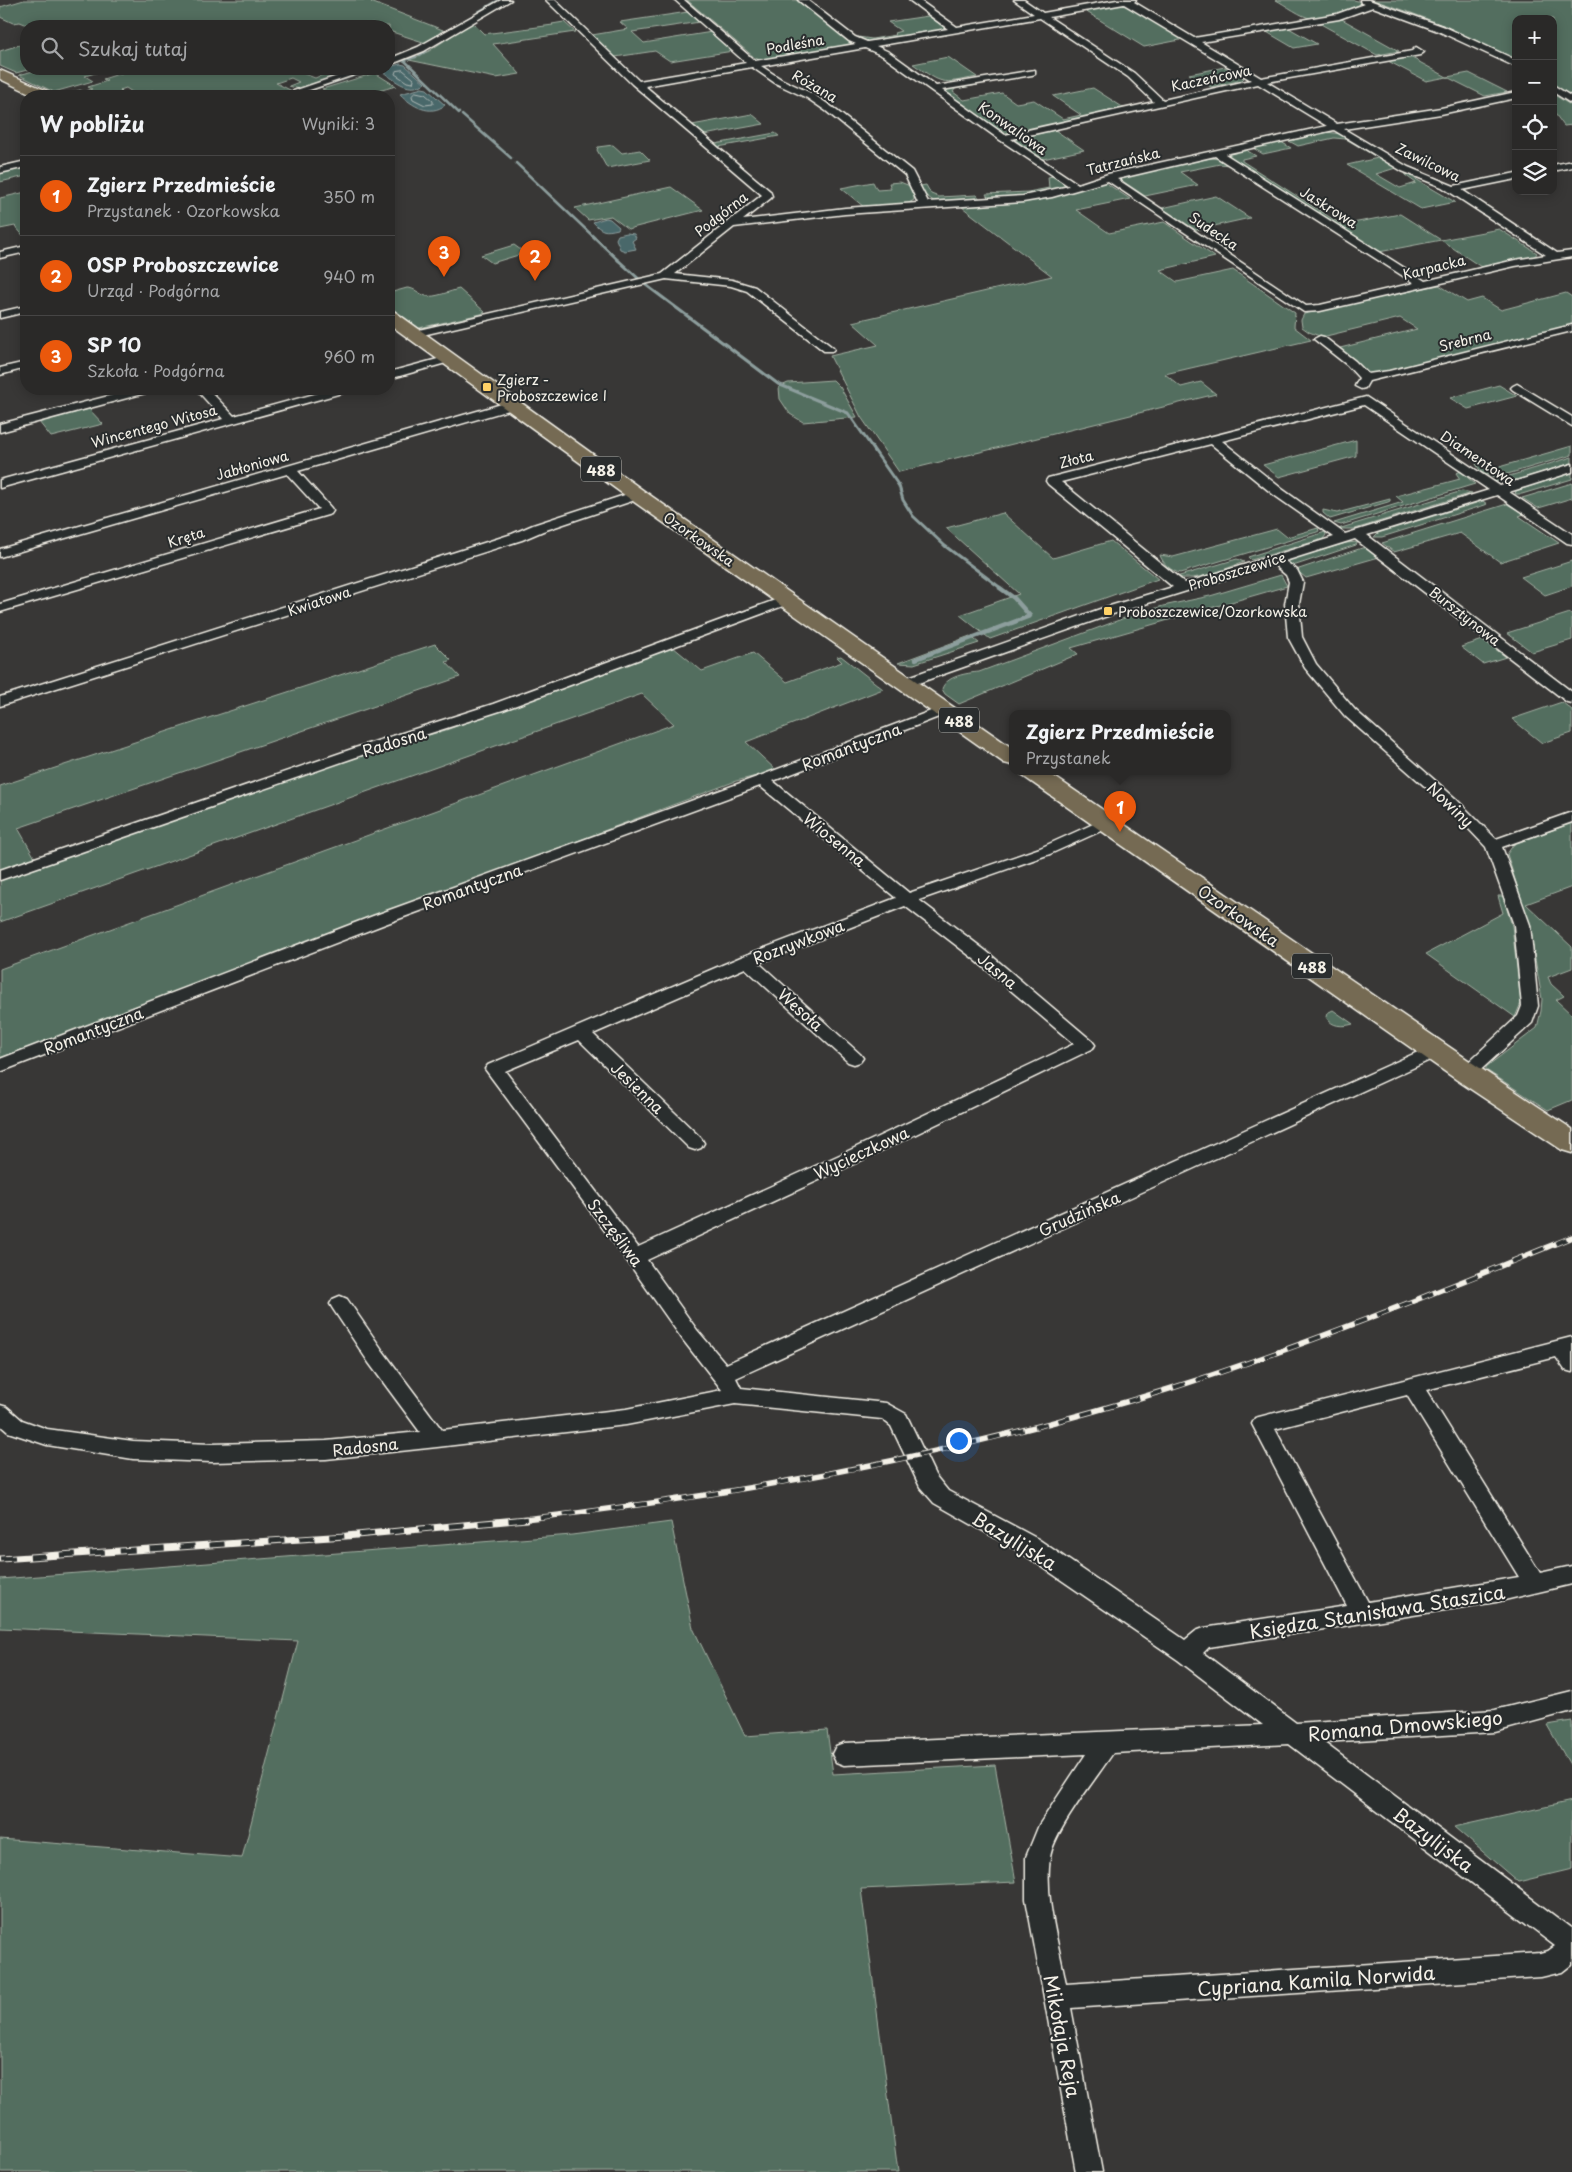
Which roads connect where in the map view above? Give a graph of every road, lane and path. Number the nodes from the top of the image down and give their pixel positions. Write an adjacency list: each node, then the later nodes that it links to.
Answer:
1 (507, 0): 15 (street)
2 (550, 0): 22 (street, Podgórna)
3 (679, 0): 17 (street, Różana)
4 (802, 0): 13 (street, Konwaliowa)
5 (913, 0): 11 (street)
6 (1018, 0): 10 (street)
7 (1127, 0): 10 (street, Podleśna); 12 (street)
8 (1361, 0): 9 (street)
9 (1374, 4): 12 (street); 16 (street)
10 (1041, 16): 11 (street, Podleśna); 29 (street)
11 (957, 30): 13 (street, Podleśna)
12 (1193, 41): 21 (street)
13 (868, 45): 17 (street, Podleśna); 23 (street, Konwaliowa)
14 (1416, 50): 21 (street, Kaczeńcowa)
15 (395, 60)
16 (1512, 62)
17 (754, 65): 22 (street, Podleśna); 41 (street, Różana)
18 (1032, 72): 23 (street, Konwaliowa)
19 (0, 74): 24 (main road)
20 (348, 75): 25 (street)
21 (1261, 81): 29 (street, Kaczeńcowa); 30 (street, Zawilcowa)
22 (638, 84): 42 (street, Podgórna)
23 (935, 89): 31 (street, Konwaliowa)
24 (34, 90)
25 (302, 90)
26 (1557, 91): 28 (street)
27 (1512, 96): 30 (street, Tatrzańska)
28 (1572, 101)
29 (1161, 103): 31 (street, Kaczeńcowa)
30 (1336, 127): 32 (street, Tatrzańska); 40 (street, Zawilcowa)
31 (1003, 138): 39 (street, Konwaliowa)
32 (1218, 154): 37 (street, Tatrzańska); 48 (street, Jaskrowa)
33 (1572, 164): 35 (street)
34 (20, 165): 36 (street)
35 (1557, 167)
36 (0, 170)
37 (1108, 177): 39 (street, Tatrzańska); 49 (street, Sudecka)
38 (1512, 177): 40 (street)
39 (1077, 187): 41 (street, Tatrzańska)
40 (1452, 189): 46 (street, Zawilcowa)
41 (925, 206): 42 (street, Tatrzańska)
42 (734, 224): 47 (street, Podgórna)
43 (20, 250): 45 (street)
44 (1572, 254): 46 (street, Karpacka)
45 (0, 255)
46 (1556, 257): 48 (street, Karpacka)
47 (666, 276): 54 (street, Podgórna); 56 (street)
48 (1424, 285): 49 (street, Karpacka)
49 (1304, 309)
50 (20, 310): 51 (street)
51 (0, 315)
52 (395, 320): 54 (main road, Ozorkowska / 488)
53 (1572, 328): 61 (street, Srebrna)
54 (414, 334): 57 (main road, Ozorkowska / 488)
55 (1320, 339): 61 (street)
56 (828, 349)
57 (449, 359): 60 (street); 67 (main road, Ozorkowska / 488)
58 (20, 367): 59 (street)
59 (0, 372)
60 (395, 374)
61 (1365, 378): 66 (street)
62 (1517, 388): 69 (street)
63 (126, 395): 70 (street)
64 (208, 395): 68 (street)
65 (324, 395): 68 (street, Wincentego Witosa)
66 (1366, 401): 71 (street, Złota); 75 (street, Diamentowa)
67 (512, 405): 73 (street, Jabłoniowa); 76 (main road, Ozorkowska / 488)
68 (232, 421): 74 (street, Wincentego Witosa)
69 (1572, 422)
70 (0, 428)
71 (1214, 441): 78 (street); 82 (street, Złota)
72 (1572, 468): 75 (street, Proboszczewice)
73 (290, 470): 80 (street, Jabłoniowa); 84 (street, Kręta)
74 (0, 484)
75 (1499, 490): 77 (street, Proboszczewice); 79 (street, Diamentowa)
76 (637, 495): 83 (main road, Ozorkowska / 488); 87 (street, Kwiatowa)
77 (1357, 534): 78 (street, Proboszczewice); 86 (street, Bursztynowa)
78 (1343, 538): 81 (street, Proboszczewice)
79 (1572, 540)
80 (0, 553)
81 (1275, 559): 82 (street, Proboszczewice); 94 (street, Nowiny)
82 (1182, 587): 85 (street, Proboszczewice)
83 (786, 600): 85 (main road, Ozorkowska / 488); 95 (street, Radosna)
84 (0, 608)
85 (905, 682): 88 (main road, Ozorkowska / 488)
86 (1572, 699)
87 (0, 702)
88 (944, 710): 89 (main road, Ozorkowska / 488); 91 (street, Romantyczna)
89 (1009, 756)
90 (1037, 775): 93 (main road, Ozorkowska / 488)
91 (762, 780): 96 (street, Wiosenna); 102 (street, Romantyczna)
92 (1572, 816): 94 (street)
93 (1107, 823): 96 (street, Rozrywkowa); 100 (main road, Ozorkowska / 488)
94 (1493, 845): 104 (street, Nowiny)
95 (0, 875)
96 (907, 899): 97 (street, Rozrywkowa); 99 (street, Jasna)
97 (747, 961): 98 (street, Rozrywkowa); 101 (street, Wesoła)
98 (581, 1032): 103 (street, Rozrywkowa); 105 (street, Jesienna)
99 (1086, 1045): 107 (street, Wycieczkowa)
100 (1435, 1051): 104 (main road, Ozorkowska / 488); 110 (street, Grudzińska)
101 (854, 1058)
102 (0, 1066)
103 (494, 1069): 107 (street, Szczęśliwa)
104 (1468, 1074): 106 (main road, Ozorkowska / 488)
105 (695, 1142)
106 (1572, 1142)
107 (635, 1257): 110 (street, Szczęśliwa)
108 (340, 1304): 114 (street)
109 (1568, 1352): 111 (street)
110 (722, 1375): 112 (street, Szczęśliwa)
111 (1413, 1387): 116 (street); 117 (street)
112 (735, 1396): 114 (street, Radosna); 118 (street, Bazylijska)
113 (0, 1413): 114 (street, Radosna)
114 (437, 1439)
115 (1572, 1575): 116 (street, Księdza Stanisława Staszica)
116 (1535, 1584): 117 (street, Księdza Stanisława Staszica)
117 (1362, 1612): 118 (street, Księdza Stanisława Staszica)
118 (1186, 1653): 120 (street, Bazylijska)
119 (1572, 1701): 120 (street, Romana Dmowskiego)
120 (1296, 1734): 121 (street); 123 (street, Bazylijska)
121 (1108, 1742): 122 (street); 125 (street, Mikołaja Reja)
122 (844, 1754)
123 (1572, 1944)
124 (1572, 1948): 125 (street, Cypriana Kamila Norwida)
125 (1056, 1997): 126 (street, Mikołaja Reja)
126 (1089, 2172)

